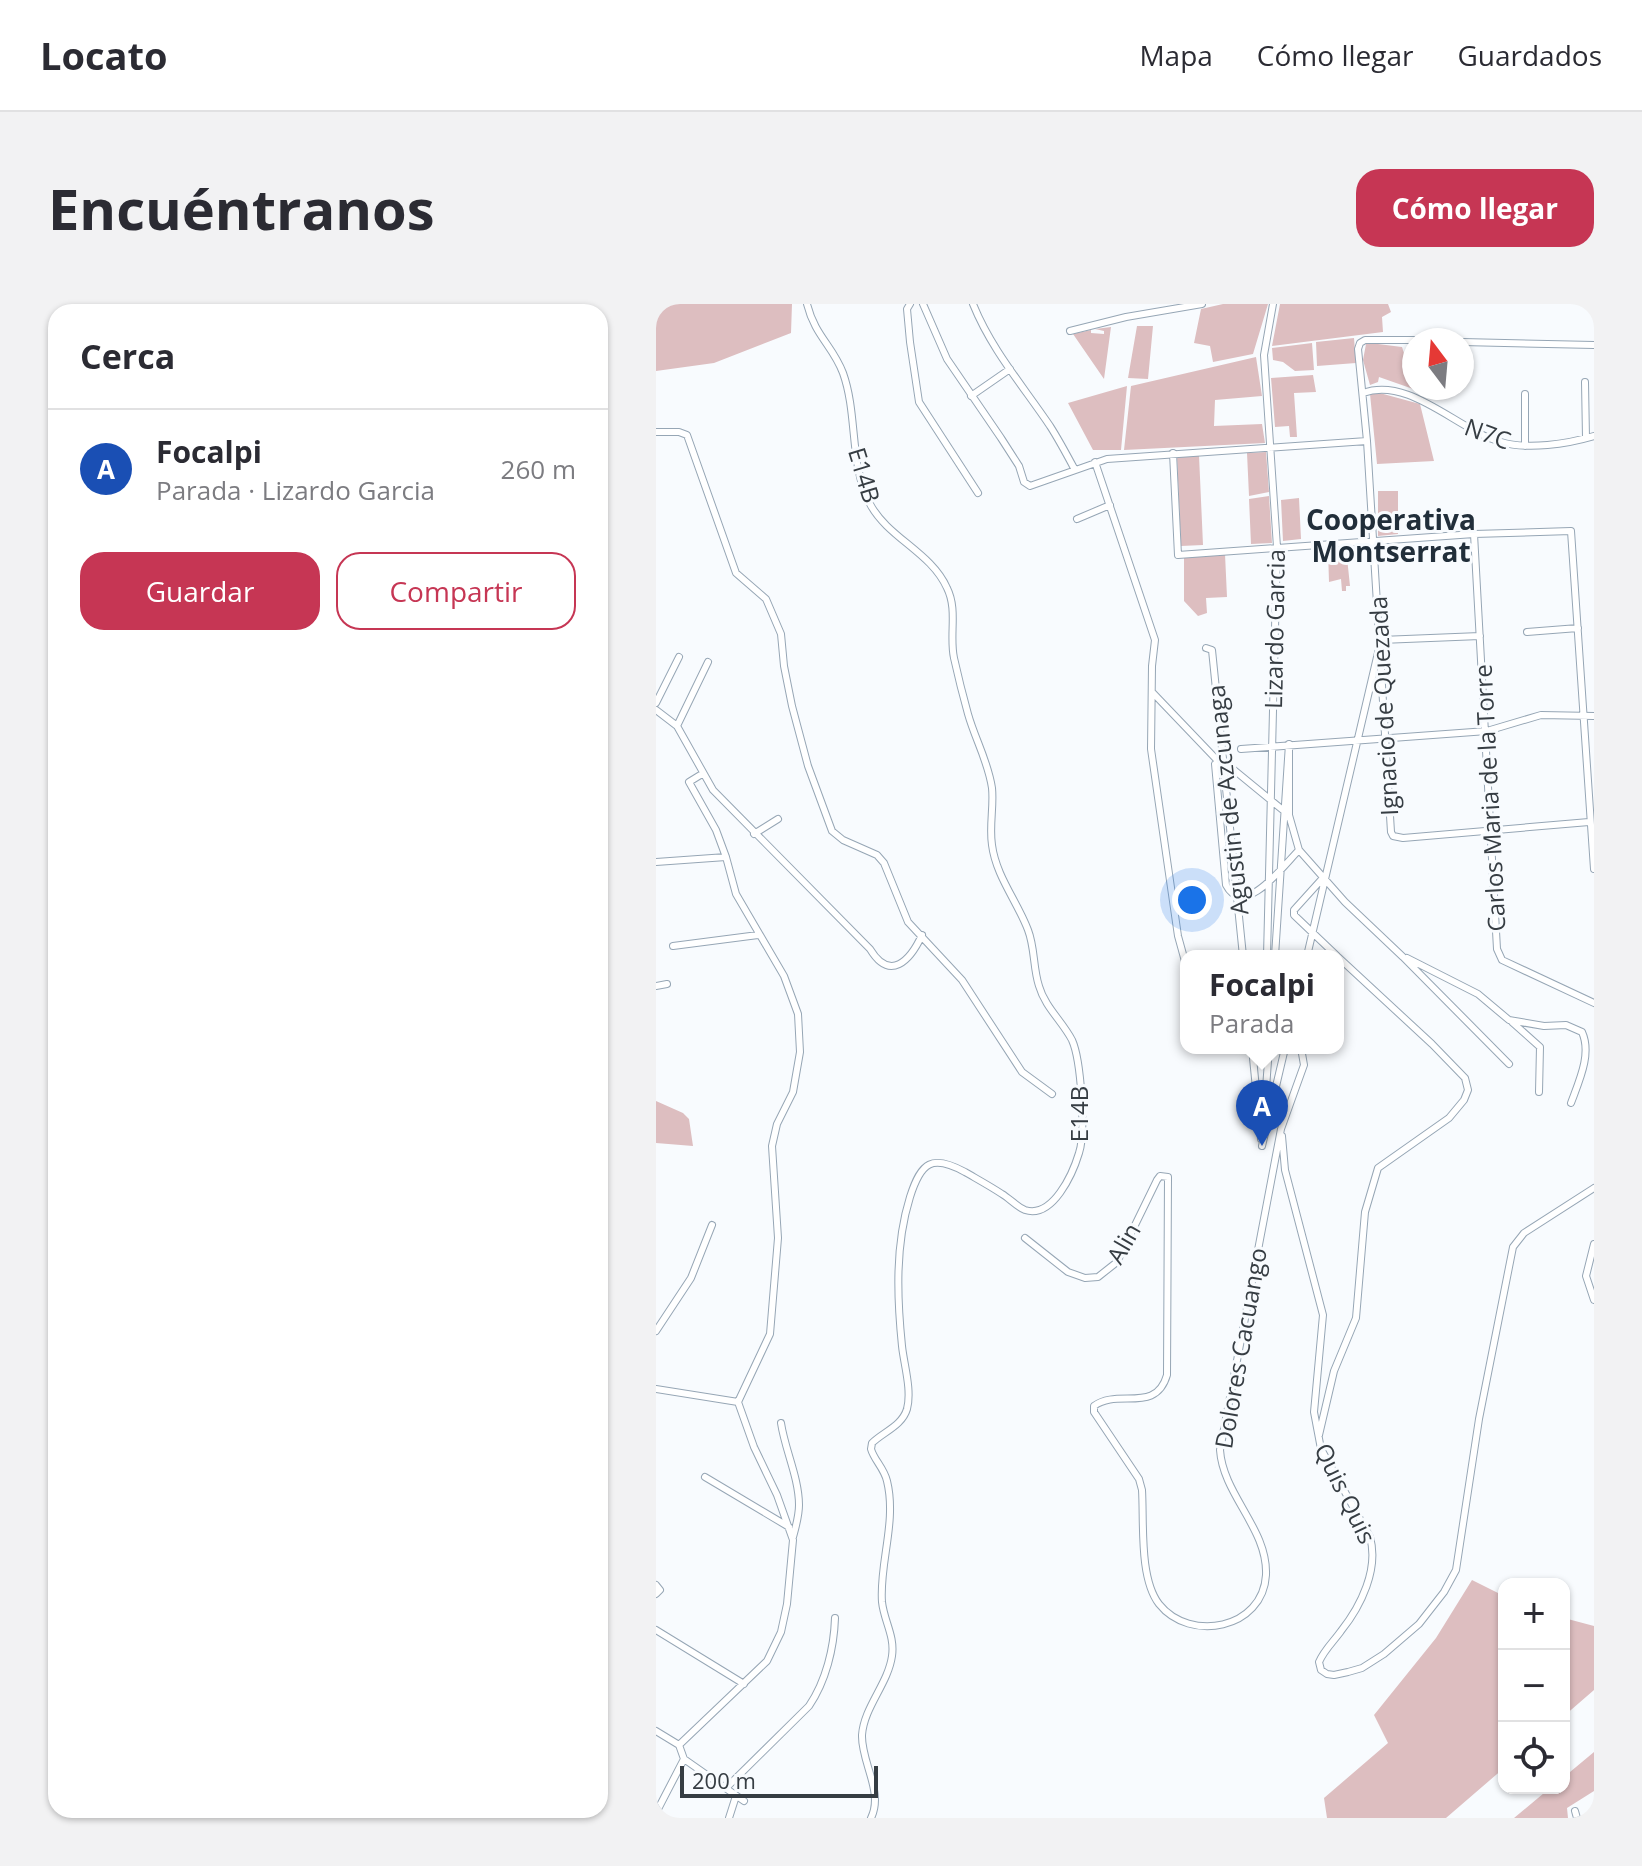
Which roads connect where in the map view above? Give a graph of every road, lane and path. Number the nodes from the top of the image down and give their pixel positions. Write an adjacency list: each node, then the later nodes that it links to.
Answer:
1 (807, 304): 118 (street, E14B)
2 (910, 304): 24 (street)
3 (923, 304): 15 (street)
4 (973, 304): 11 (street)
5 (1202, 304): 7 (street)
6 (1273, 304): 20 (street, Lizardo Garcia)
7 (1070, 331)
8 (1402, 340): 13 (street, Ignacio de Quezada)
9 (1474, 342): 10 (street)
10 (1594, 345)
11 (1010, 369): 15 (street); 23 (street)
12 (1585, 382): 17 (street, N7C)
13 (1363, 393): 18 (street, Ignacio de Quezada); 19 (street, N7C)
14 (1525, 394): 19 (street, N7C)
15 (971, 396): 23 (street)
16 (656, 432): 67 (street)
17 (1590, 437): 19 (street, N7C)
18 (1367, 441): 20 (street); 28 (street, Ignacio de Quezada)
19 (1525, 446)
20 (1271, 448): 21 (street); 29 (street, Lizardo Garcia)
21 (1173, 453): 22 (street); 29 (street)
22 (1095, 462): 23 (street); 25 (street)
23 (1075, 470)
24 (978, 493)
25 (1110, 505): 26 (street); 37 (street)
26 (1077, 519)
27 (1474, 534): 28 (street); 30 (street); 32 (street, Carlos Maria de la Torre)
28 (1373, 540): 29 (street); 33 (street, Ignacio de Quezada)
29 (1277, 547): 47 (street, Lizardo Garcia)
30 (1578, 628): 31 (street); 40 (street)
31 (1527, 632)
32 (1480, 636): 33 (street); 43 (street, Carlos Maria de la Torre)
33 (1381, 640): 44 (street, Ignacio de Quezada); 45 (street)
34 (1206, 648): 49 (street, Agustin de Azcunaga)
35 (679, 657): 38 (street)
36 (708, 662): 42 (street)
37 (1153, 693): 49 (street); 69 (street)
38 (656, 703)
39 (656, 710): 42 (street)
40 (1582, 716): 41 (street); 43 (street); 54 (street)
41 (1594, 716)
42 (677, 726): 50 (street)
43 (1487, 731): 44 (street); 55 (street, Carlos Maria de la Torre)
44 (1386, 738): 45 (street); 55 (street, Ignacio de Quezada)
45 (1357, 740): 46 (street); 63 (street)
46 (1289, 744): 47 (street); 52 (street, Lizardo Garcia)
47 (1272, 746): 48 (street); 51 (street, Lizardo Garcia)
48 (1241, 749)
49 (1220, 761): 51 (street); 64 (street, Agustin de Azcunaga)
50 (702, 774): 56 (street); 58 (street)
51 (1270, 800): 52 (street); 62 (street, Lizardo Garcia)
52 (1287, 813): 57 (street, Lizardo Garcia); 60 (street, Lizardo Garcia)
53 (778, 819): 56 (street)
54 (1589, 822): 55 (street); 61 (street)
55 (1492, 830): 79 (street, Carlos Maria de la Torre)
56 (754, 834): 67 (street)
57 (1299, 850): 60 (street); 63 (street, Lizardo Garcia)
58 (726, 857): 59 (street); 66 (street)
59 (656, 862)
60 (1280, 868): 62 (street); 72 (street, Lizardo Garcia)
61 (1594, 869)
62 (1268, 880): 64 (street); 71 (street, Lizardo Garcia)
63 (1323, 880): 65 (street); 65 (street); 75 (street, Lizardo Garcia)
64 (1237, 897): 70 (street, Agustin de Azcunaga)
65 (1312, 933): 73 (street); 74 (street)
66 (758, 935): 68 (street); 99 (street)
67 (922, 935): 87 (street)
68 (673, 946)
69 (1182, 950)
70 (1242, 950)
71 (1267, 950)
72 (1275, 950)
73 (1308, 950)
74 (1330, 950)
75 (1403, 957): 80 (street); 85 (street, Lizardo Garcia)
76 (1344, 963): 101 (street)
77 (667, 984): 78 (street)
78 (656, 986)
79 (1594, 1003)
80 (1509, 1020): 86 (street); 88 (street)
81 (1253, 1054): 90 (street)
82 (1266, 1054): 90 (street)
83 (1284, 1054): 90 (street)
84 (1302, 1054): 89 (street, Dolores Cacuango)
85 (1509, 1064)
86 (1539, 1092)
87 (1052, 1094)
88 (1571, 1103)
89 (1281, 1129): 91 (street, Dolores Cacuango); 101 (street, Quis Quis)
90 (1262, 1146)
91 (1164, 1175): 94 (street, Alin)
92 (1594, 1188): 101 (street, Quis Quis)
93 (712, 1225): 97 (street)
94 (1025, 1238)
95 (1594, 1244): 96 (street)
96 (1594, 1300)
97 (656, 1331)
98 (656, 1389): 99 (street)
99 (738, 1402): 103 (street)
100 (781, 1423): 104 (street)
101 (1318, 1438)
102 (705, 1477): 103 (street)
103 (789, 1527): 104 (street)
104 (793, 1540): 109 (street)
105 (656, 1585): 106 (street)
106 (656, 1594)
107 (835, 1618): 113 (street)
108 (656, 1630): 109 (street)
109 (744, 1684): 111 (street)
110 (656, 1731): 111 (street)
111 (679, 1745): 112 (street)
112 (684, 1759): 113 (street); 116 (street)
113 (726, 1788): 114 (street)
114 (736, 1796): 115 (street); 117 (street)
115 (744, 1801)
116 (656, 1813)
117 (729, 1818)
118 (871, 1818)

